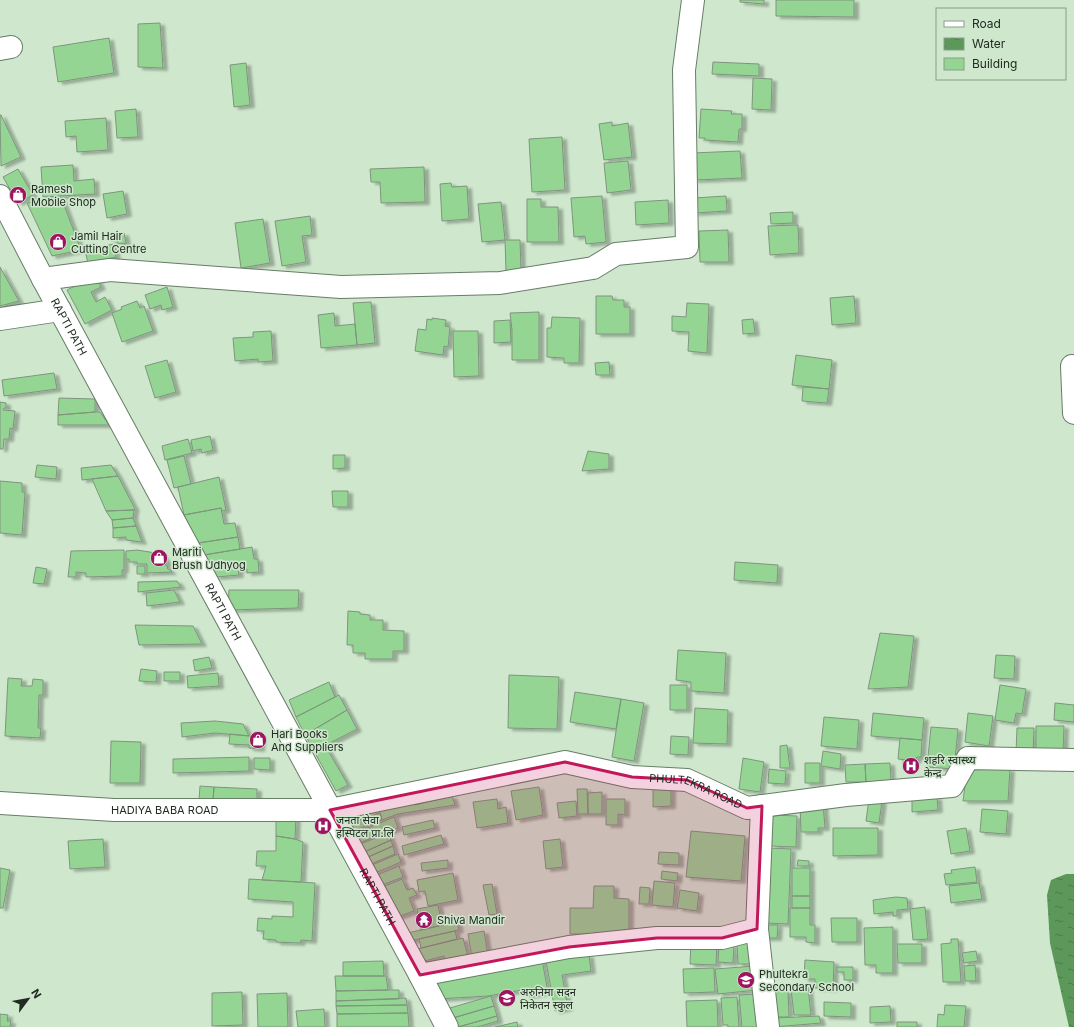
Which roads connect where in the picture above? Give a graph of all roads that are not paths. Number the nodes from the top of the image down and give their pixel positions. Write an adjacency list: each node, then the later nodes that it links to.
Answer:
1 (693, 0): 3 (street)
2 (0, 196): 3 (street, RAPTI PATH)
3 (43, 279): 4 (street, RAPTI PATH)
4 (60, 310): 5 (street); 11 (street, RAPTI PATH)
5 (0, 319)
6 (1072, 366): 7 (street)
7 (1074, 413)
8 (1074, 760): 10 (street, PHULTEKRA ROAD)
9 (0, 803): 11 (street, HADIYA BABA ROAD)
10 (762, 806): 11 (street, PHULTEKRA ROAD); 12 (street)
11 (330, 810): 13 (street, RAPTI PATH)
12 (757, 929): 13 (street); 15 (street)
13 (420, 975): 14 (street, RAPTI PATH)
14 (447, 1027)
15 (768, 1027)

